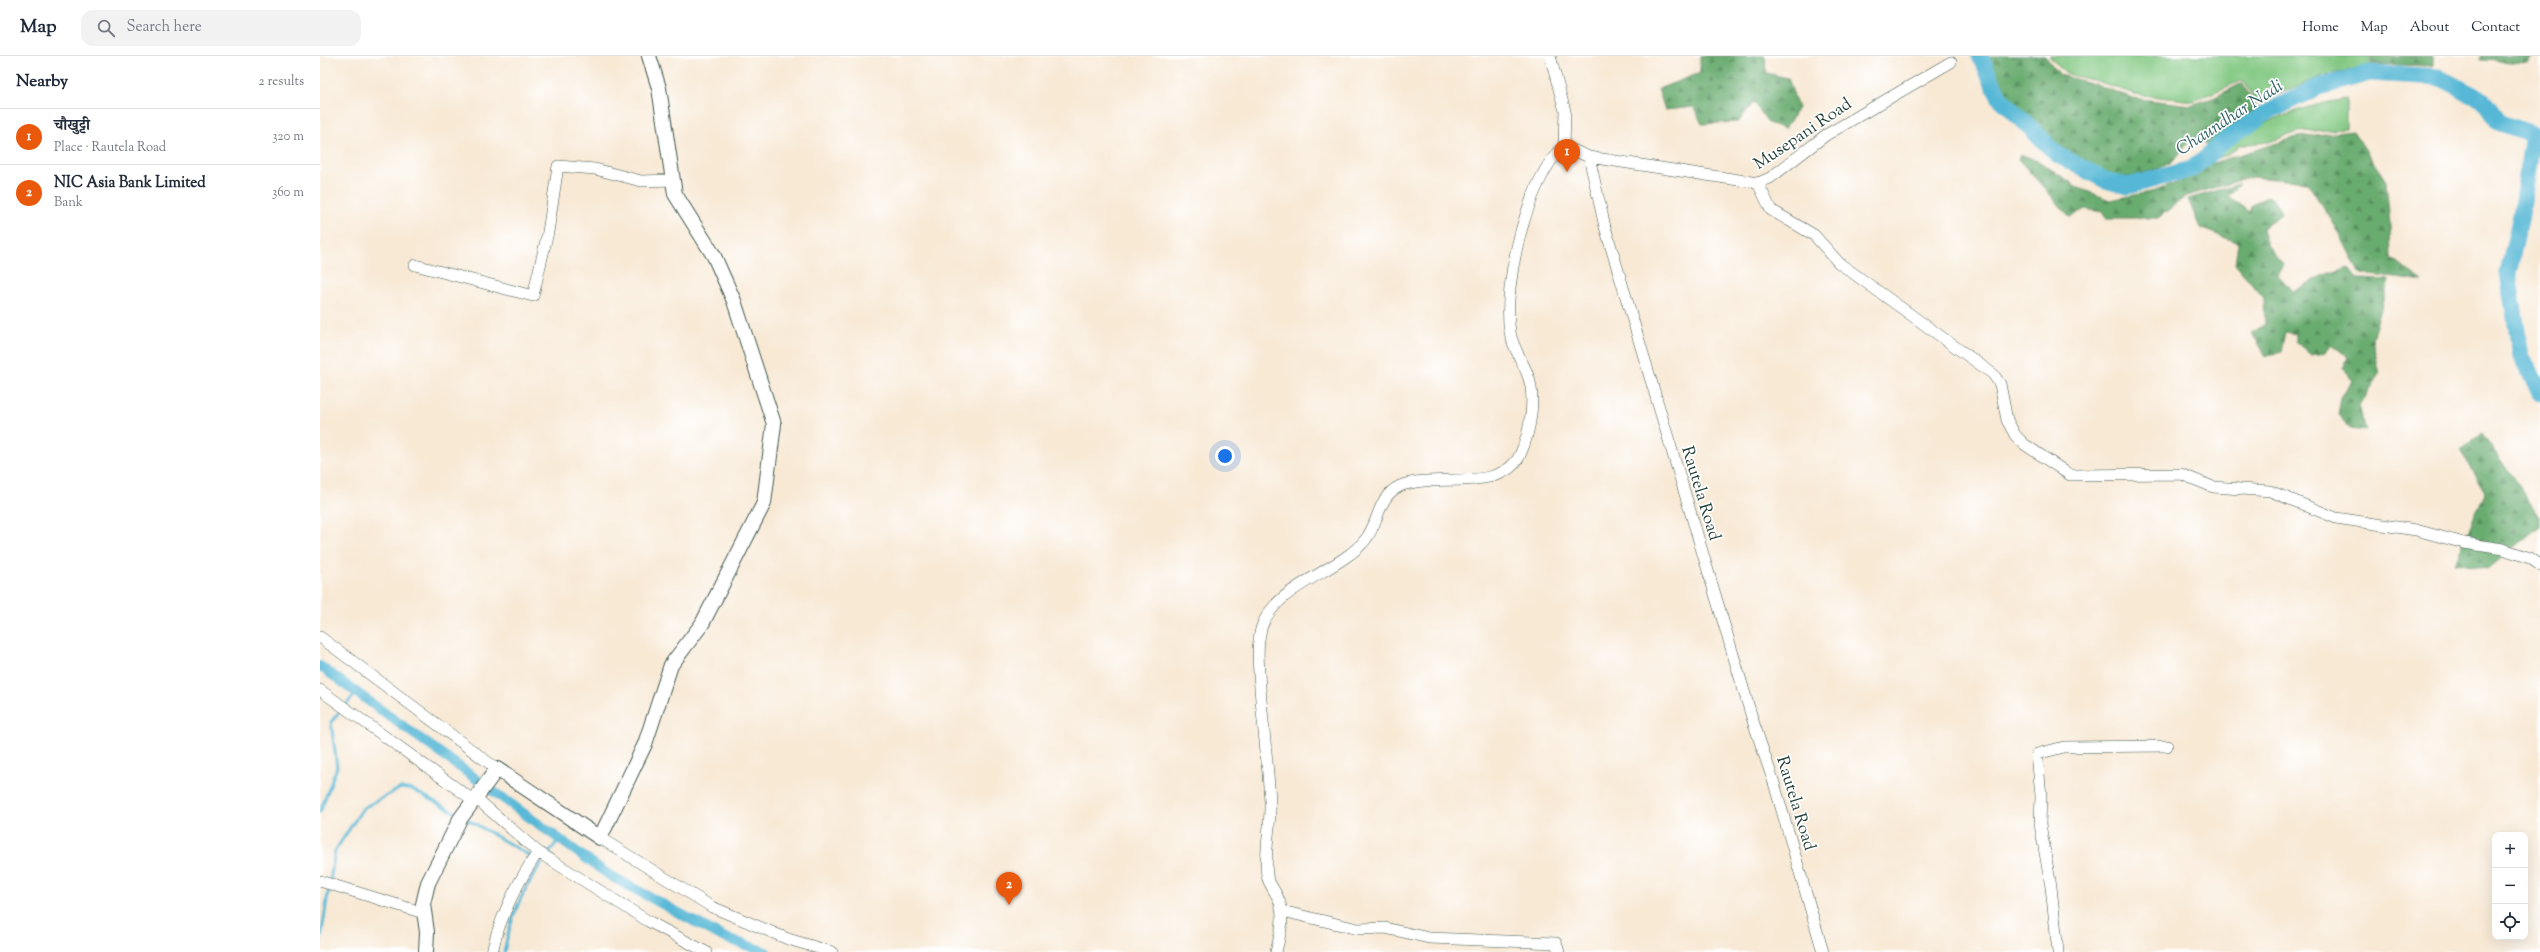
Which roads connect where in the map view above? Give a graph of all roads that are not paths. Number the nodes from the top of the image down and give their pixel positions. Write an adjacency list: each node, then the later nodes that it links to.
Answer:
1 (649, 56): 6 (street)
2 (1550, 56): 4 (street)
3 (1951, 62): 7 (street, Musepani Road)
4 (1564, 146): 5 (street); 18 (street)
5 (1589, 157): 7 (street, Musepani Road); 26 (street, Rautela Road)
6 (673, 180): 8 (street); 15 (street)
7 (1758, 183): 9 (street)
8 (416, 265)
9 (2540, 565)
10 (320, 637): 13 (street)
11 (320, 690): 14 (street)
12 (2167, 746): 27 (street)
13 (495, 773): 14 (street); 15 (street)
14 (477, 797): 16 (street); 19 (street)
15 (600, 838): 23 (street)
16 (538, 852): 21 (street); 22 (street)
17 (327, 883): 19 (street)
18 (1282, 911): 24 (street); 25 (street)
19 (424, 913): 20 (street)
20 (426, 952)
21 (492, 952)
22 (706, 952)
23 (832, 952)
24 (1276, 952)
25 (1560, 952)
26 (1823, 952)
27 (2058, 952)

